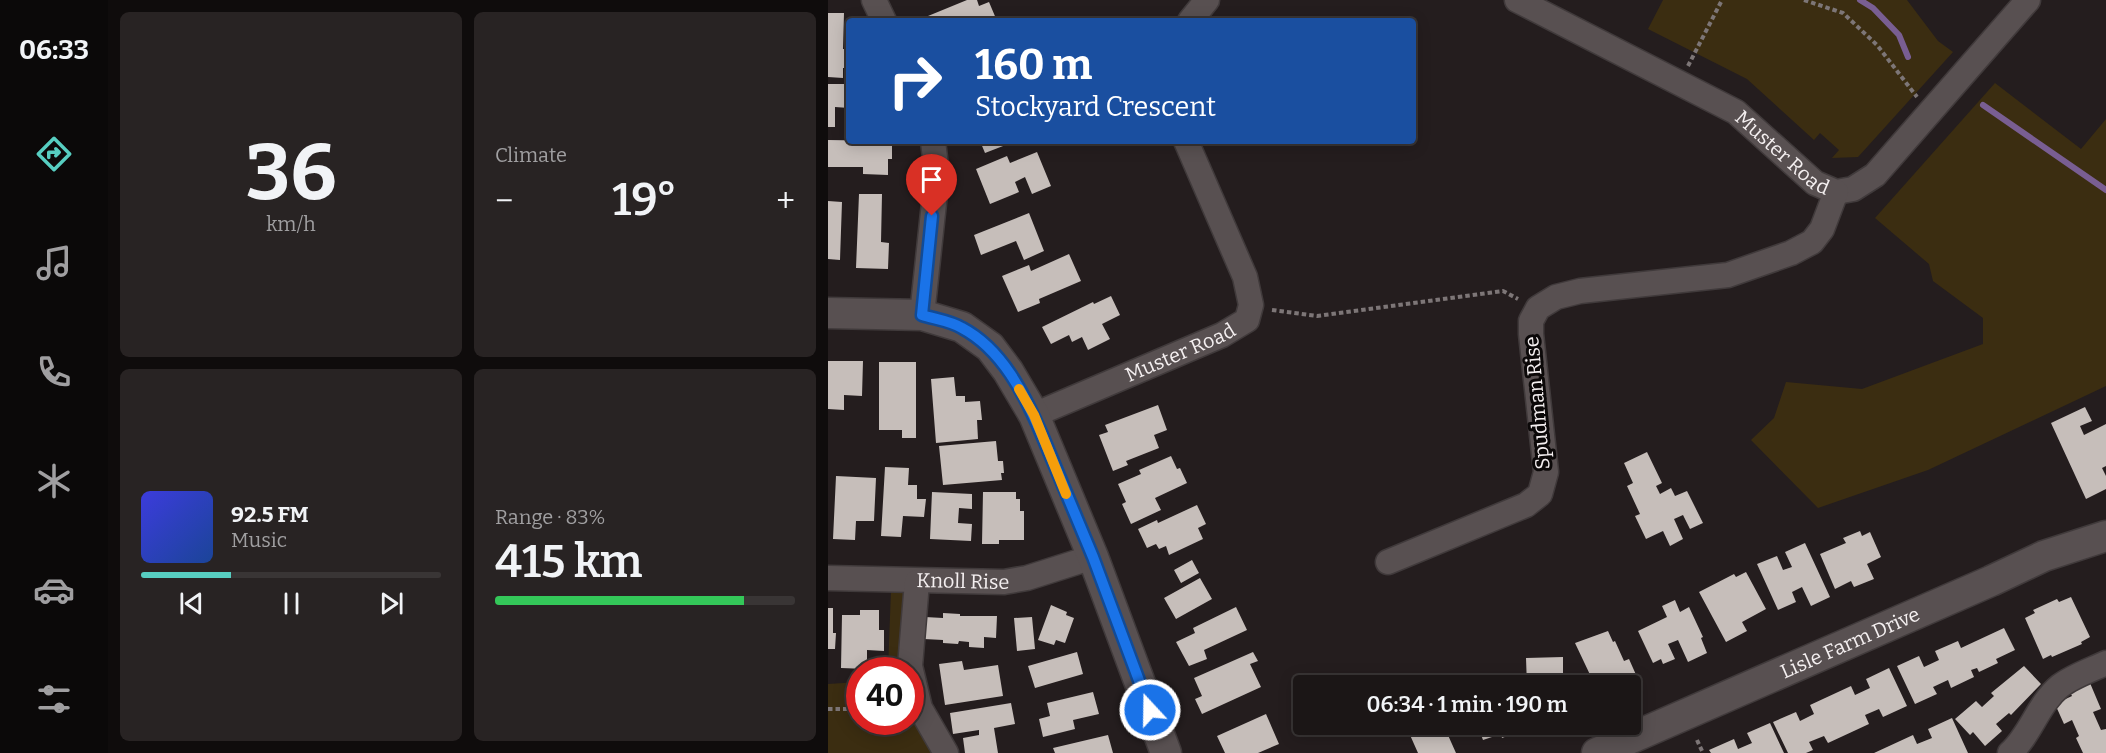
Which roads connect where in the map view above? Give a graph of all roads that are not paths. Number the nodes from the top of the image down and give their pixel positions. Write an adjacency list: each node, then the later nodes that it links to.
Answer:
1 (874, 0): 5 (street)
2 (1207, 0): 6 (street)
3 (1517, 0): 9 (street, Muster Road)
4 (2028, 0): 9 (street, Muster Road)
5 (883, 18)
6 (1192, 18)
7 (933, 144): 11 (street)
8 (1187, 144): 12 (street, Muster Road)
9 (1836, 192): 15 (street, Spudman Rise)
10 (828, 313): 11 (street)
11 (922, 315): 12 (street)
12 (1034, 415): 14 (street)
13 (2106, 536): 21 (street, Lisle Farm Drive)
14 (1093, 557): 17 (street, Knoll Rise); 20 (street)
15 (1388, 561)
16 (828, 578): 17 (street, Knoll Rise)
17 (917, 582): 19 (street)
18 (2106, 663): 22 (street)
19 (946, 753)
20 (1166, 753)
21 (1597, 753)
22 (2010, 753)

